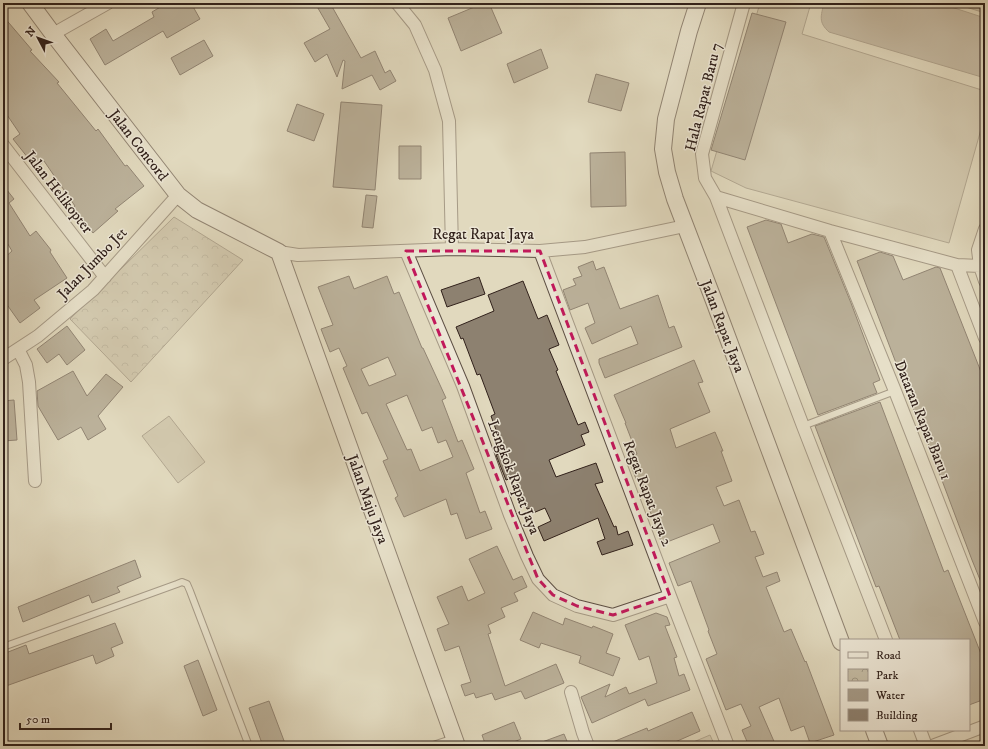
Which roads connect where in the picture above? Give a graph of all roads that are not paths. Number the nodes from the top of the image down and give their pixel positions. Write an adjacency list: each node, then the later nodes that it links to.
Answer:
1 (30, 3): 6 (street, Jalan Concord)
2 (108, 3): 6 (street)
3 (397, 3): 13 (street)
4 (698, 3): 10 (street, Jalan Rapat Jaya)
5 (744, 3): 9 (street, Hala Rapat Baru 7)
6 (53, 34): 8 (street, Jalan Concord)
7 (3, 145): 19 (street, Jalan Helikopter)
8 (178, 195): 16 (street, Jalan Concord); 19 (street, Jalan Jumbo Jet)
9 (716, 197): 12 (street); 24 (street)
10 (685, 226): 15 (street, Regat Rapat Jaya); 28 (street, Jalan Rapat Jaya)
11 (985, 229): 18 (street)
12 (830, 231): 17 (street); 23 (street, Dataran Rapat Baru 1)
13 (452, 249): 14 (street, Regat Rapat Jaya); 15 (street, Regat Rapat Jaya)
14 (406, 250): 16 (street, Regat Rapat Jaya); 26 (street, Lengkok Rapat Jaya)
15 (540, 251): 26 (street, Regat Rapat Jaya 2)
16 (279, 252): 35 (street, Jalan Maju Jaya)
17 (957, 265): 18 (street); 21 (street)
18 (980, 266): 20 (street)
19 (105, 276): 22 (street, Jalan Jumbo Jet)
20 (985, 281)
21 (985, 338)
22 (8, 353): 25 (street)
23 (895, 391): 24 (lane); 27 (street, Dataran Rapat Baru 1)
24 (803, 426): 29 (street)
25 (35, 481)
26 (670, 596): 39 (street, Regat Rapat Jaya 2)
27 (985, 622)
28 (840, 639)
29 (886, 639)
30 (3, 647): 36 (lane)
31 (572, 692): 38 (street)
32 (985, 726): 42 (street)
33 (874, 731): 40 (street)
34 (920, 731): 41 (street)
35 (455, 742): 37 (lane)
36 (250, 746)
37 (430, 746)
38 (588, 746)
39 (728, 746)
40 (880, 746)
41 (926, 746)
42 (932, 746)

